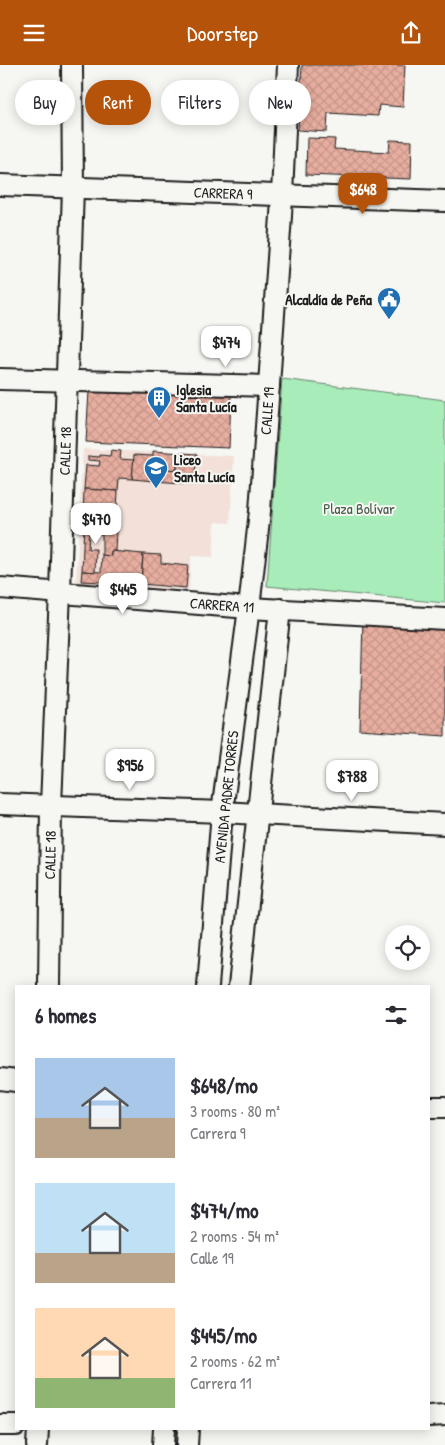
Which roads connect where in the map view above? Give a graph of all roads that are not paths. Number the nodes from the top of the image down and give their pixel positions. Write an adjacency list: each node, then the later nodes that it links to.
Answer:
1 (72, 65): 4 (street, CALLE 18)
2 (288, 65): 5 (street, CALLE 19)
3 (0, 185): 4 (street, CARRERA 9)
4 (73, 188): 5 (street, CARRERA 9); 8 (street, CALLE 18)
5 (283, 195): 6 (street, CARRERA 9); 9 (street, CALLE 19)
6 (445, 201)
7 (0, 379): 8 (street)
8 (68, 380): 9 (street); 11 (street, CALLE 18)
9 (269, 386): 12 (street, CALLE 19)
10 (0, 588): 11 (street, CARRERA 11)
11 (60, 592): 12 (street, CARRERA 11); 16 (street, CALLE 18)
12 (250, 607): 13 (street, CARRERA 11); 17 (street, AVENIDA PADRE TORRES)
13 (280, 609): 14 (street, CARRERA 11); 18 (street)
14 (445, 619)
15 (0, 804): 16 (street)
16 (51, 805): 17 (street); 20 (street, CALLE 18)
17 (222, 812): 18 (street); 21 (street, AVENIDA PADRE TORRES)
18 (258, 815): 19 (street); 22 (street)
19 (445, 824)
20 (49, 985)
21 (208, 985)
22 (239, 985)
23 (0, 1079): 24 (street)
24 (15, 1081)
25 (430, 1107): 26 (street)
26 (445, 1107)
27 (445, 1415): 28 (street)
28 (430, 1416)
29 (0, 1425): 30 (street)
30 (15, 1425)
31 (38, 1430): 34 (street)
32 (164, 1430): 35 (street)
33 (188, 1430): 36 (street)
34 (37, 1445)
35 (163, 1445)
36 (187, 1445)

